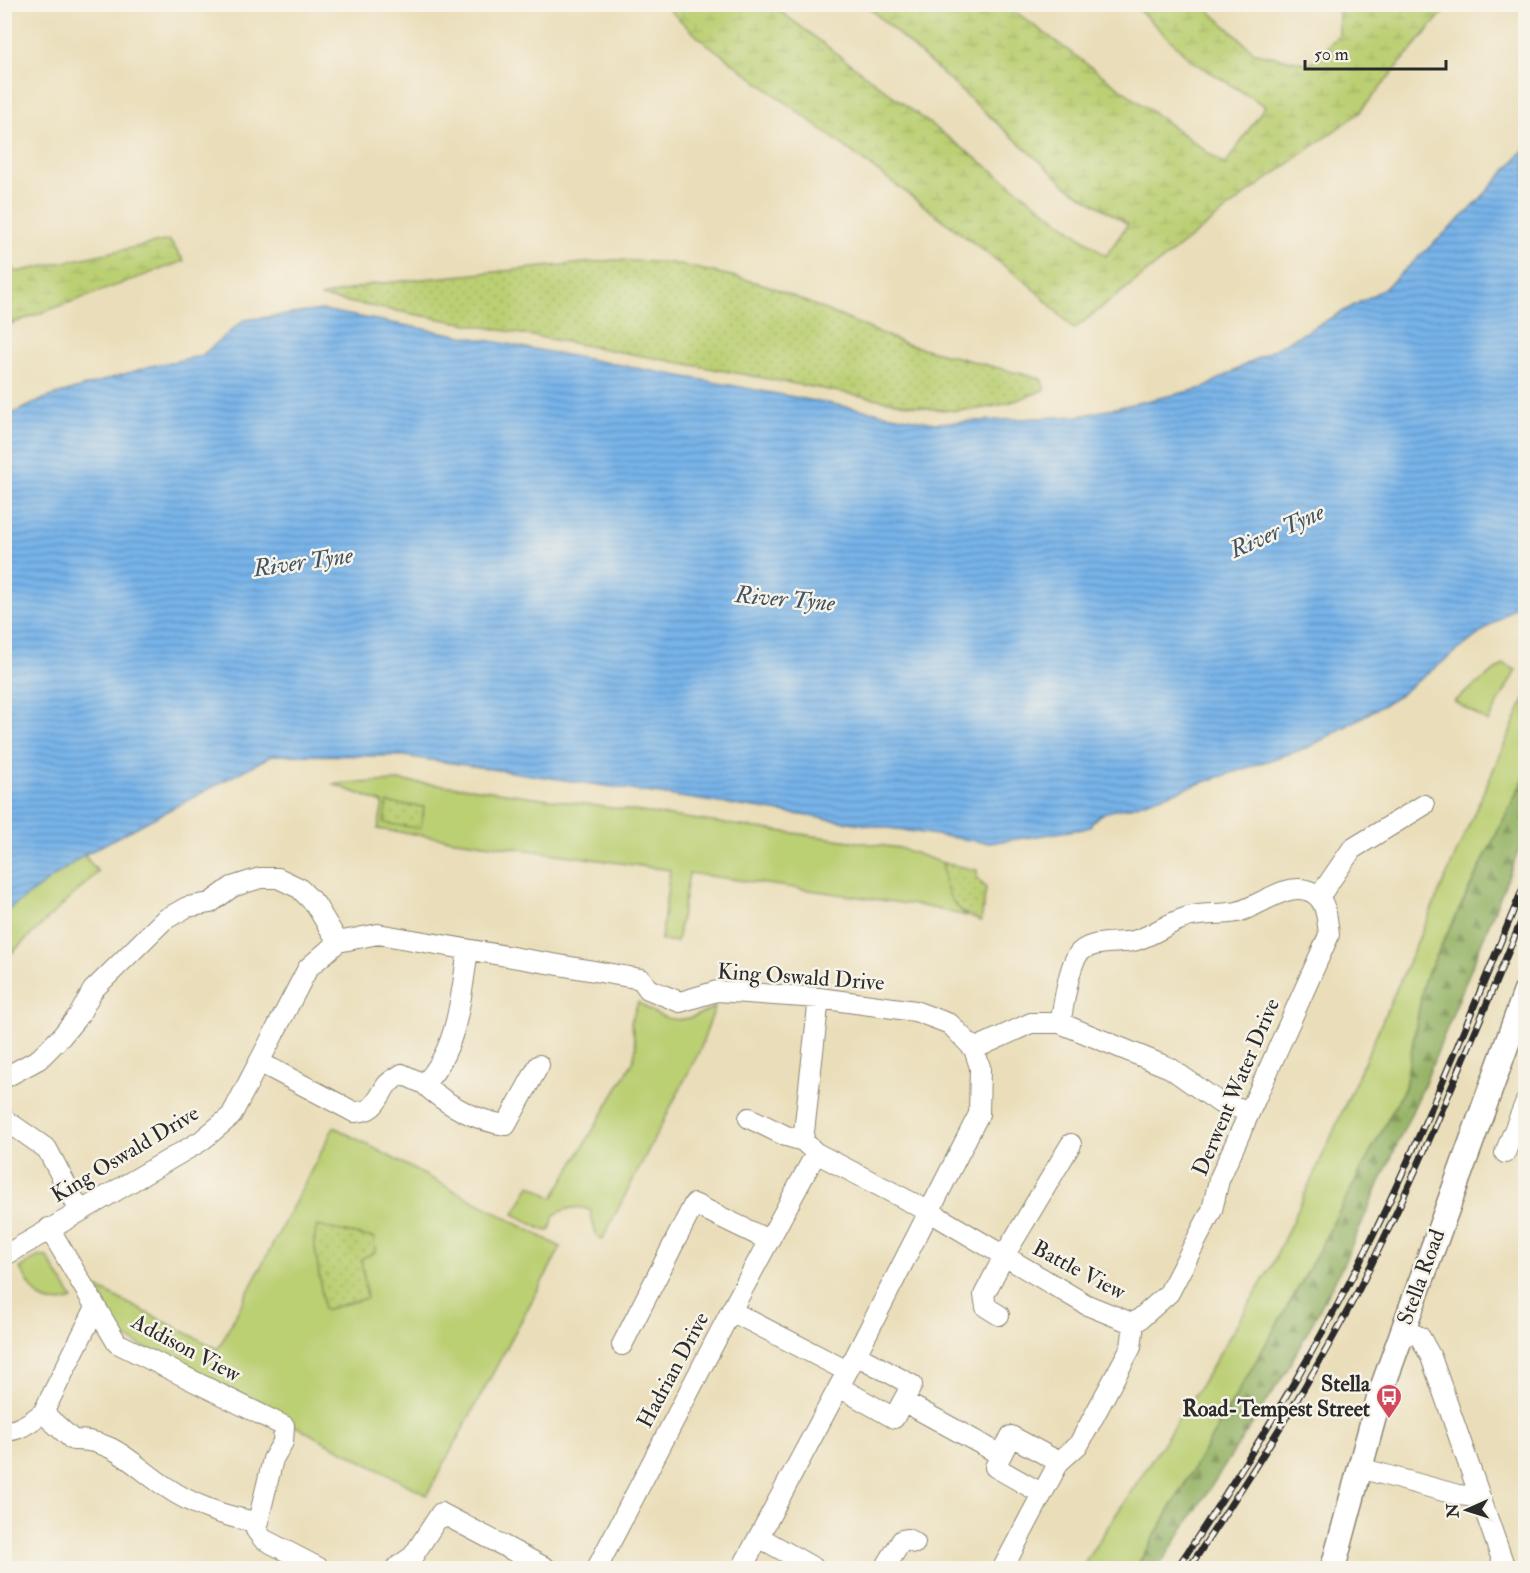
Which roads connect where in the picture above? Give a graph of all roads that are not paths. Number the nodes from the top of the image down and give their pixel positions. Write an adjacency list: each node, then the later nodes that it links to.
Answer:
1 (1424, 805): 2 (street)
2 (1319, 897): 7 (street); 14 (street, Derwent Water Drive)
3 (338, 942): 4 (street, King Oswald Drive); 9 (street, King Oswald Drive); 11 (street)
4 (468, 950): 6 (street, King Oswald Drive); 12 (street)
5 (1526, 991): 30 (main road, Stella Road)
6 (819, 998): 8 (street, King Oswald Drive); 18 (street)
7 (1060, 1023): 8 (street); 14 (street)
8 (974, 1049): 21 (street)
9 (259, 1062): 12 (street); 20 (street, King Oswald Drive)
10 (539, 1065): 12 (street)
11 (4, 1078)
12 (424, 1084)
13 (1526, 1101): 19 (street)
14 (1250, 1111): 29 (street, Derwent Water Drive)
15 (749, 1118): 18 (street, Battle View)
16 (4, 1119): 20 (street)
17 (1071, 1144): 25 (street, Battle View)
18 (809, 1147): 21 (street, Battle View); 23 (street)
19 (1505, 1153)
20 (80, 1211): 22 (street, King Oswald Drive)
21 (930, 1212): 25 (street, Battle View); 32 (street)
22 (49, 1228): 24 (street, King Oswald Drive); 26 (street, Addison View)
23 (768, 1240): 27 (street); 31 (street)
24 (4, 1256)
25 (1004, 1256): 28 (street, Battle View); 29 (street, Battle View)
26 (95, 1309): 34 (street); 41 (street, Addison View)
27 (731, 1311): 32 (street, Hadrian Drive); 48 (street, Hadrian Drive)
28 (999, 1315)
29 (1134, 1324): 37 (street)
30 (1403, 1329): 38 (main road, Stella Road); 40 (street)
31 (622, 1345)
32 (847, 1371): 33 (street); 33 (street); 42 (street)
33 (903, 1401): 36 (street)
34 (43, 1413): 35 (street); 41 (street)
35 (4, 1430)
36 (1001, 1455): 37 (street); 39 (street)
37 (1059, 1462): 39 (street)
38 (1360, 1468): 40 (street); 53 (main road, Stella Road)
39 (1041, 1493): 52 (street)
40 (1479, 1497): 54 (street)
41 (257, 1522): 45 (street)
42 (759, 1537): 49 (street); 50 (street)
43 (915, 1543): 51 (street)
44 (414, 1562): 46 (street); 47 (street)
45 (319, 1569)
46 (396, 1569)
47 (546, 1569)
48 (597, 1569)
49 (742, 1569)
50 (814, 1569)
51 (885, 1569)
52 (1003, 1569)
53 (1333, 1569)
54 (1505, 1569)

